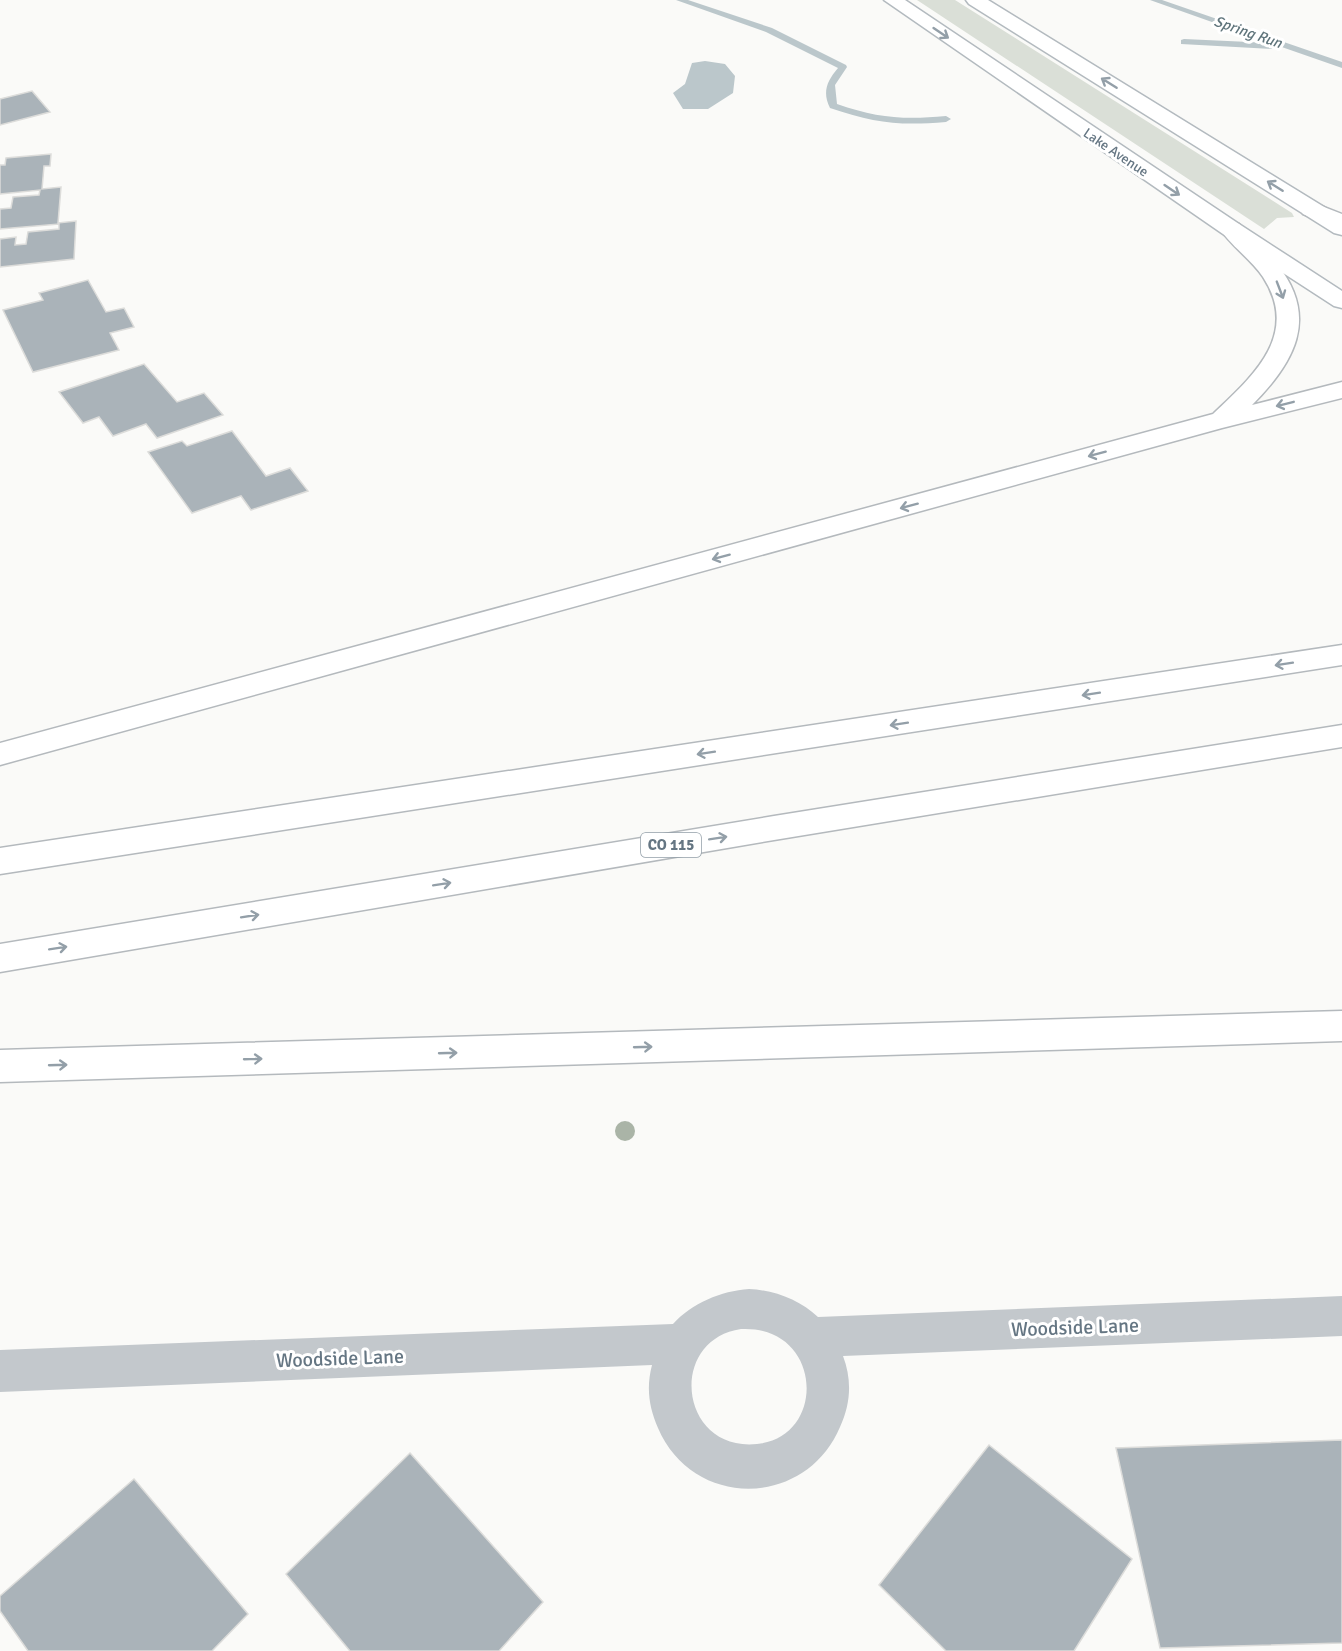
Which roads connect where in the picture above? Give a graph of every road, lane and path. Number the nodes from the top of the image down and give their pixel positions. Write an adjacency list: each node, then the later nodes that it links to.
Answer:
1 (892, 0): 6 (main road, Lake Avenue, one-way to 6)
2 (975, 0): 3 (main road, one-way to 2)
3 (1311, 209): 4 (main road); 5 (main road)
4 (1342, 222)
5 (1342, 228)
6 (1231, 230): 7 (main road, Lake Avenue); 9 (main road, one-way to 9)
7 (1342, 301)
8 (1342, 390): 9 (main road, one-way to 9)
9 (1221, 420): 12 (main road, one-way to 12)
10 (1342, 655): 13 (main road, one-way to 13)
11 (1342, 736): 14 (main road, CO 115, one-way to 11)
12 (0, 754)
13 (0, 861)
14 (0, 957)
15 (1342, 1026): 16 (main road, one-way to 15)
16 (0, 1066)
17 (1342, 1316): 18 (street, Woodside Lane)
18 (809, 1337): 19 (street); 19 (street)
19 (679, 1344): 20 (street, Woodside Lane)
20 (0, 1371)

